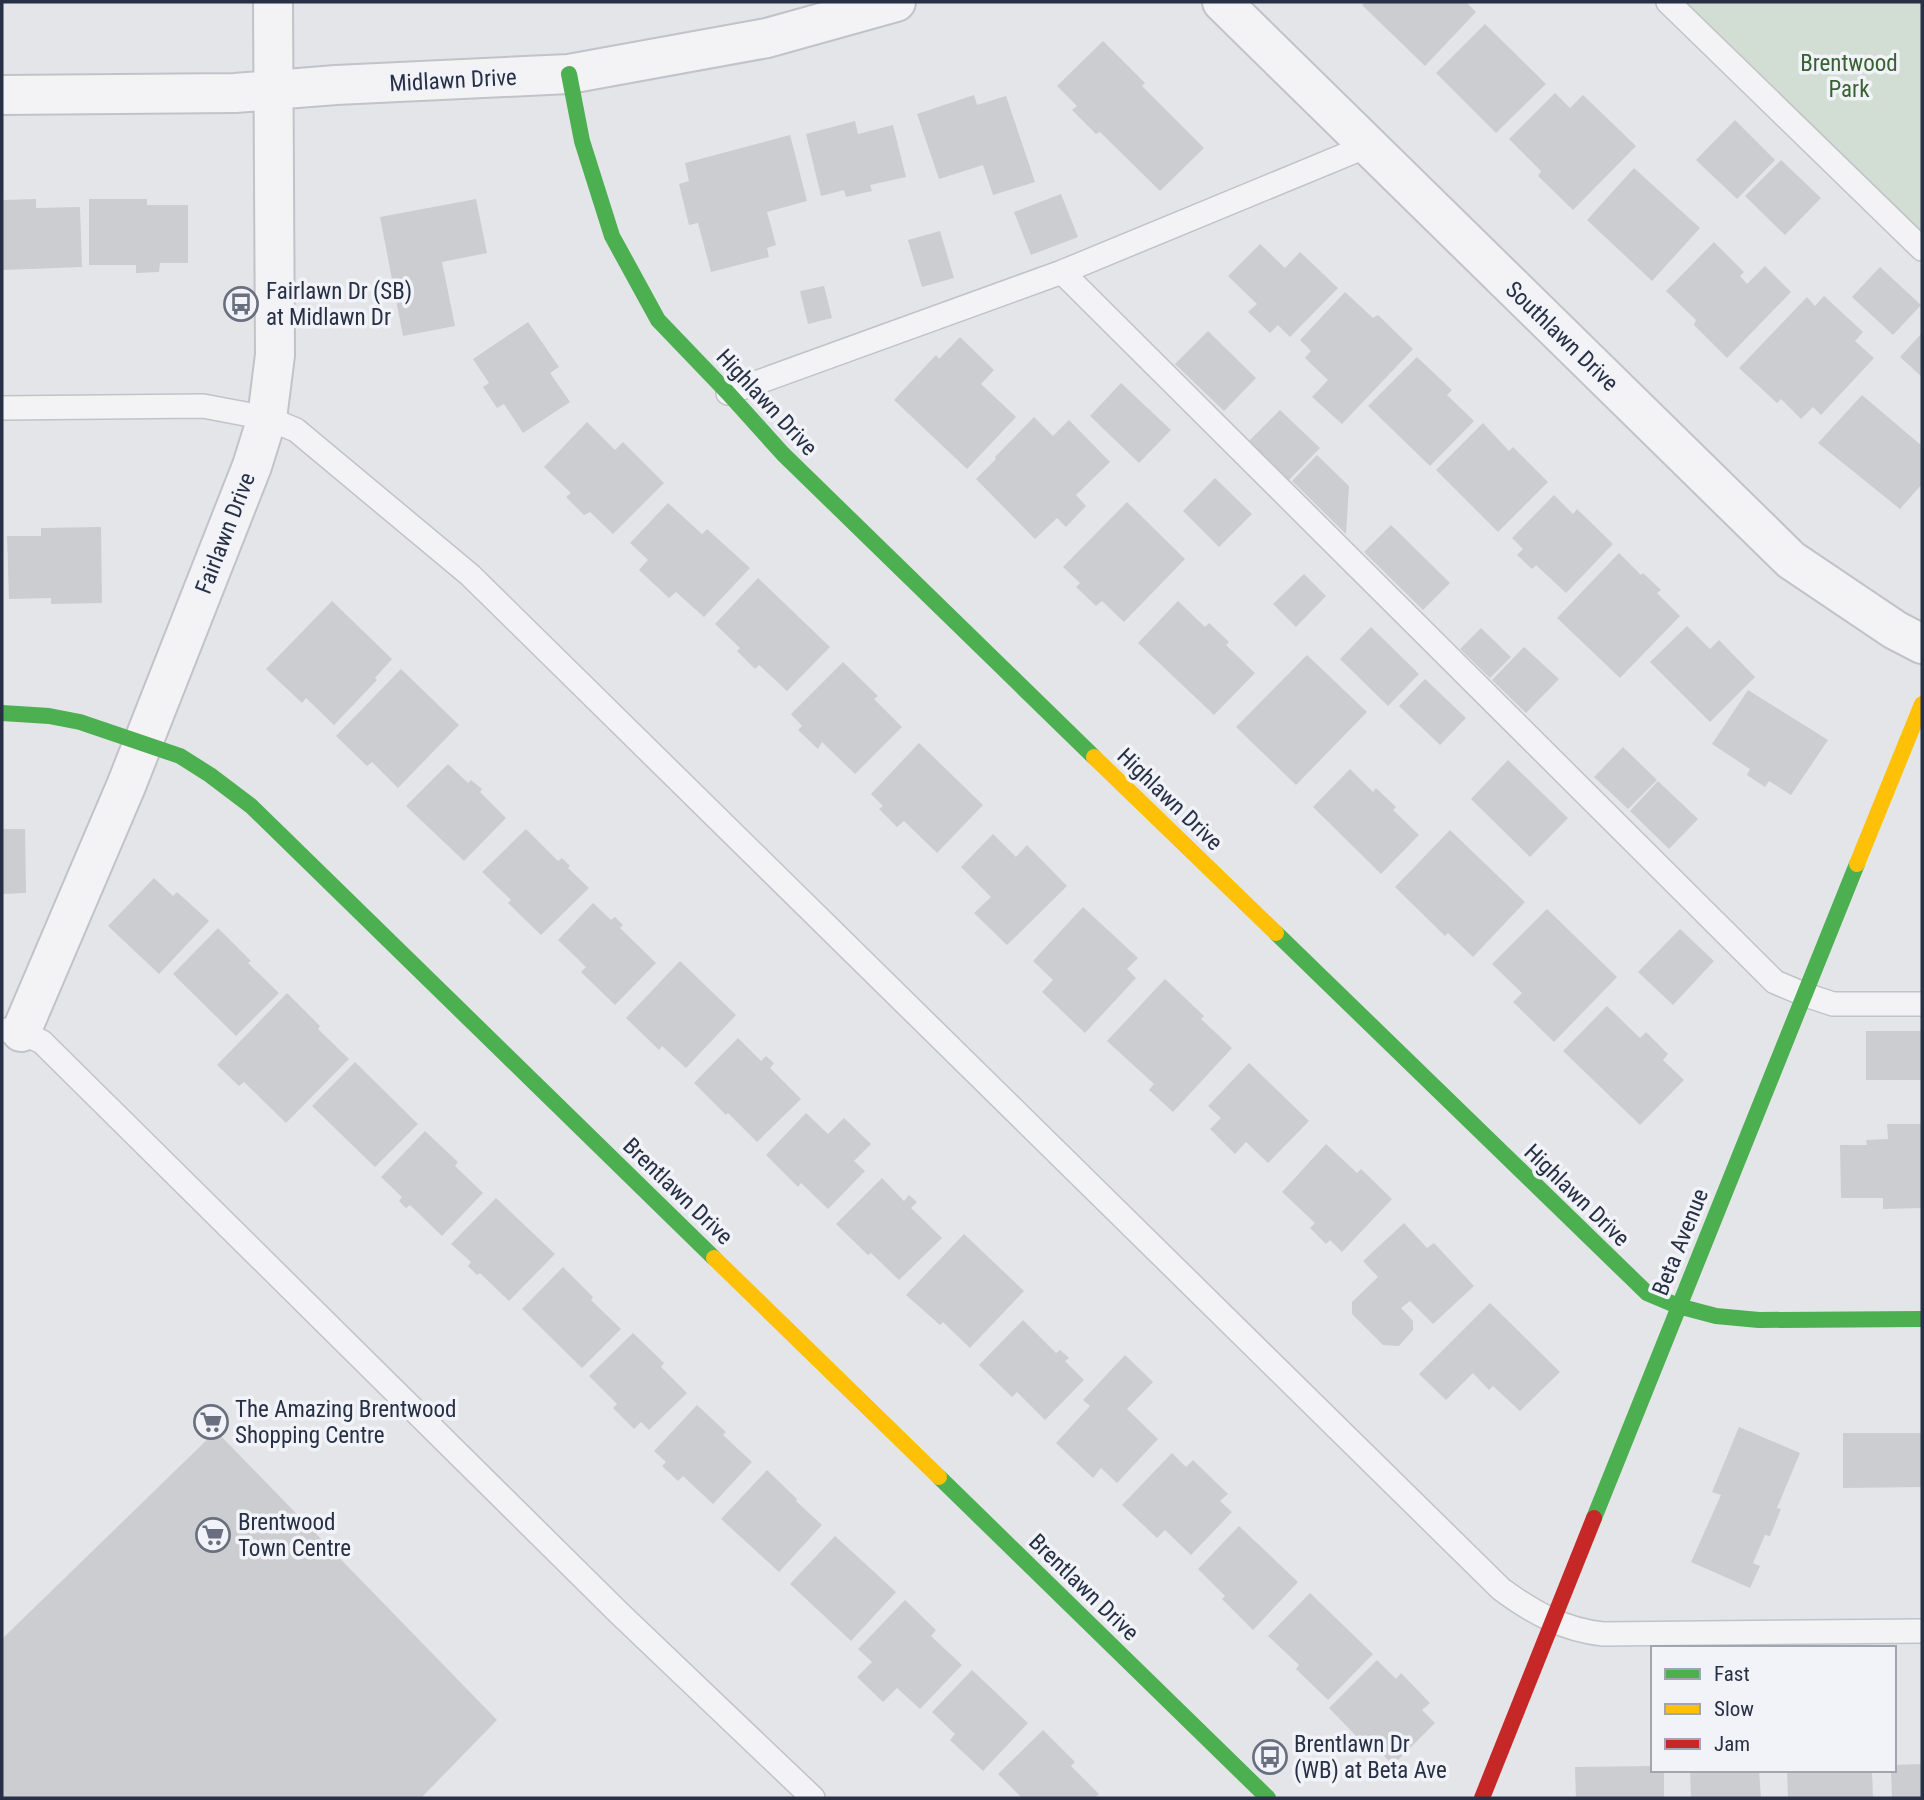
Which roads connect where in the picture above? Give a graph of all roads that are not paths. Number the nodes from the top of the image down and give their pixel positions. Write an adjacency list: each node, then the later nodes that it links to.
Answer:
1 (273, 2): 6 (street, Fairlawn Drive)
2 (896, 2): 5 (street, Midlawn Drive)
3 (1222, 2): 8 (street, Southlawn Drive)
4 (1668, 2): 9 (lane)
5 (569, 74): 6 (street, Midlawn Drive); 11 (street, Highlawn Drive)
6 (274, 90): 7 (street, Midlawn Drive); 13 (street, Fairlawn Drive)
7 (2, 96)
8 (1367, 146): 10 (lane); 14 (street, Southlawn Drive)
9 (1922, 249)
10 (1062, 272): 11 (lane); 18 (lane)
11 (728, 393): 21 (street, Highlawn Drive)
12 (2, 408): 13 (lane)
13 (267, 418): 17 (street, Fairlawn Drive); 23 (lane)
14 (1922, 644)
15 (1922, 704): 18 (street, Beta Avenue)
16 (2, 713): 17 (street, Brentlawn Drive)
17 (142, 742): 20 (street, Fairlawn Drive); 26 (street, Brentlawn Drive)
18 (1806, 995): 19 (lane); 21 (street, Beta Avenue)
19 (1922, 1004)
20 (11, 1031): 25 (lane)
21 (1678, 1306): 22 (street, Highlawn Drive); 23 (street, Beta Avenue)
22 (1922, 1319)
23 (1553, 1621): 24 (lane); 27 (street, Beta Avenue)
24 (1922, 1631)
25 (813, 1798)
26 (1268, 1798)
27 (1482, 1798)

